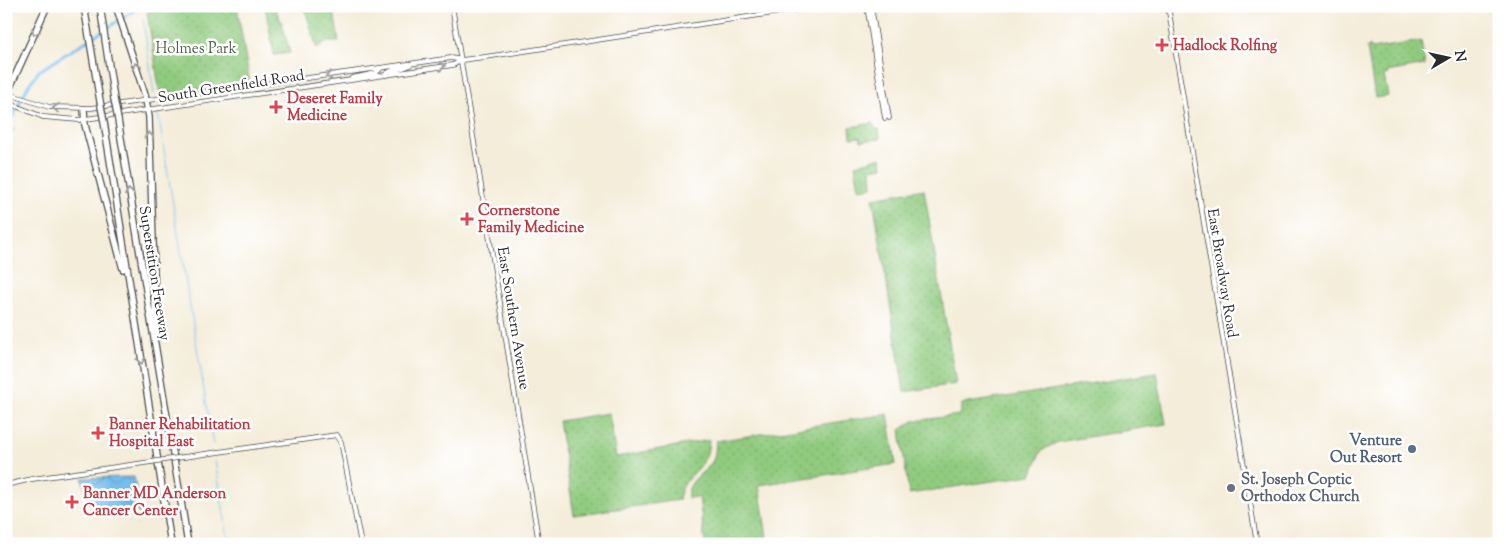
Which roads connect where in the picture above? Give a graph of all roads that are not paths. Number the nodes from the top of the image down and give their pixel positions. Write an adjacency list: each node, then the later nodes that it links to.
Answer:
1 (47, 6): 15 (highway, one-way to 15)
2 (84, 6): 21 (highway, Superstition Freeway, bridge)
3 (100, 6): 22 (highway, Superstition Freeway, one-way to 3, bridge)
4 (116, 6): 16 (highway, one-way to 4)
5 (452, 6): 10 (main road, East Southern Avenue)
6 (819, 6): 10 (main road, South Greenfield Road)
7 (867, 6): 8 (main road)
8 (871, 6)
9 (1168, 6): 28 (main road, East Broadway Road)
10 (462, 60): 11 (main road, South Greenfield Road); 13 (main road, South Greenfield Road, one-way to 10); 27 (main road, East Southern Avenue)
11 (411, 64): 12 (main road, South Greenfield Road); 13 (main road)
12 (380, 68): 14 (main road); 16 (main road, South Greenfield Road, one-way to 16)
13 (384, 75): 14 (main road, South Greenfield Road)
14 (348, 80): 19 (main road, South Greenfield Road)
15 (7, 94): 18 (main road, South Greenfield Road, one-way to 15)
16 (146, 100): 18 (main road, South Greenfield Road); 19 (highway)
17 (6, 102): 20 (main road, South Greenfield Road)
18 (84, 109): 20 (highway)
19 (148, 110): 20 (main road, South Greenfield Road); 22 (highway, one-way to 19)
20 (85, 120): 21 (highway)
21 (133, 312): 24 (highway, Superstition Freeway, one-way to 24)
22 (165, 413): 25 (highway, Superstition Freeway)
23 (6, 486): 26 (main road, bridge)
24 (171, 544)
25 (188, 544)
26 (361, 544)
27 (539, 544)
28 (1257, 544)

